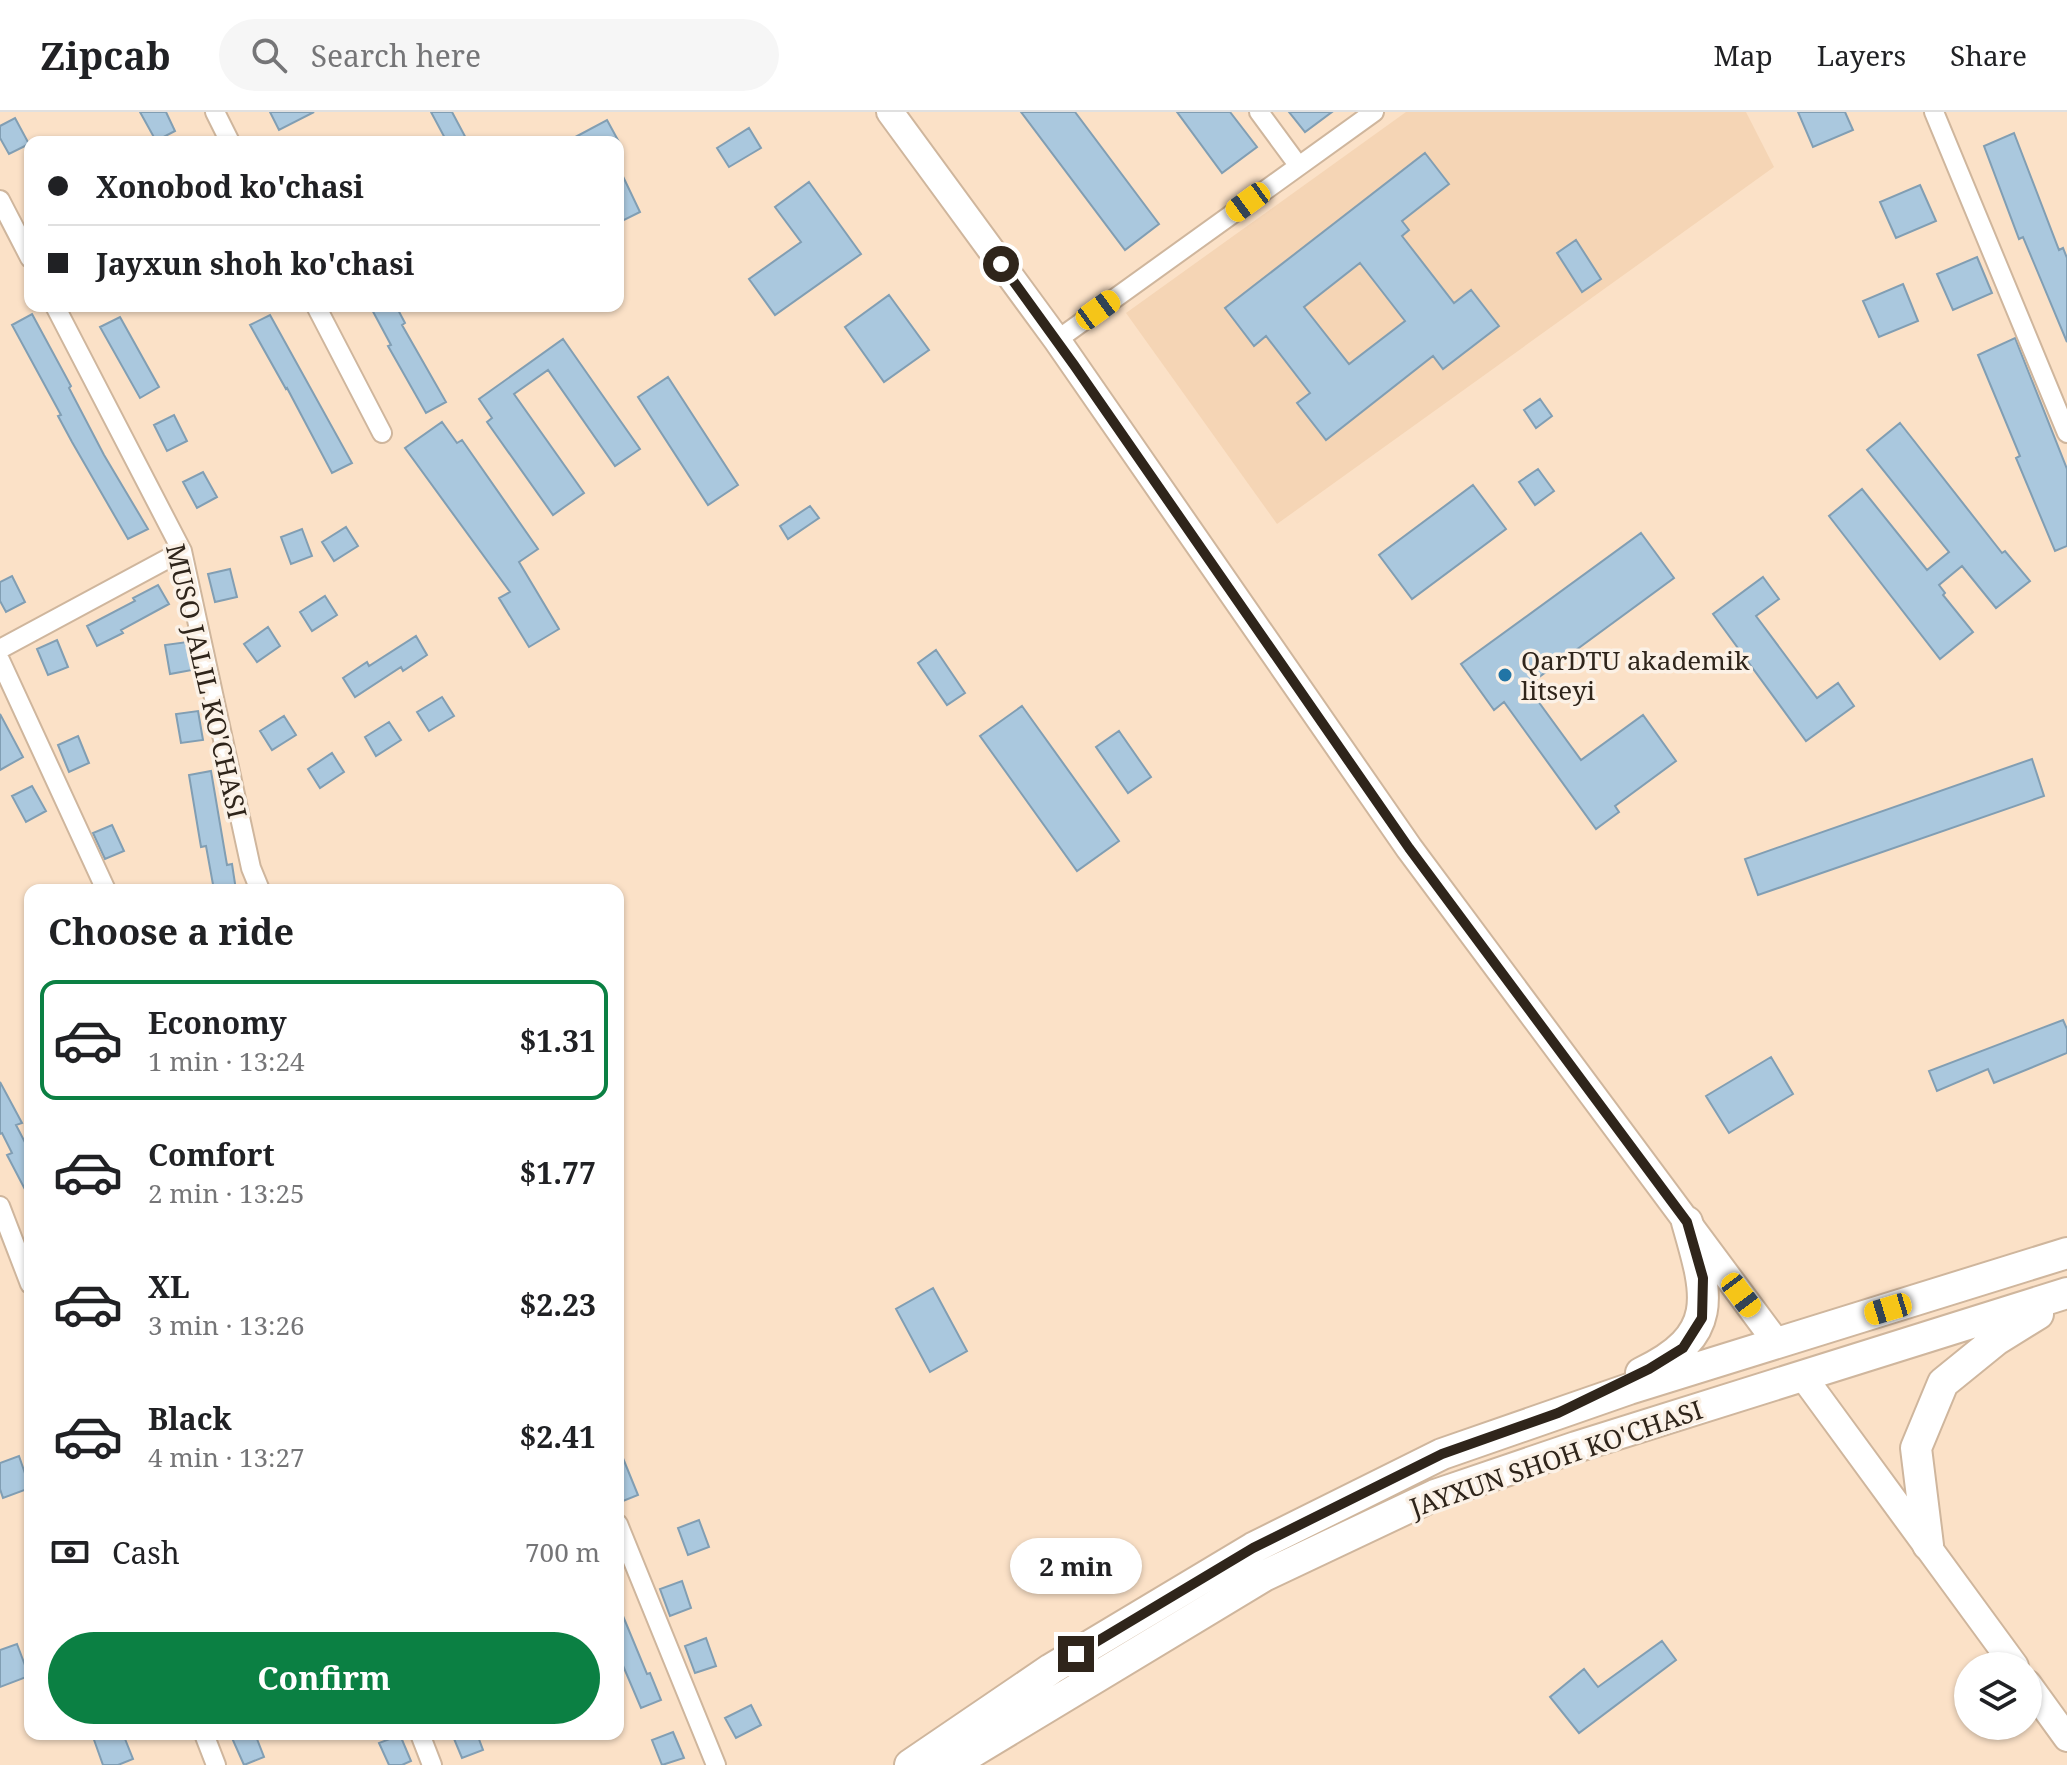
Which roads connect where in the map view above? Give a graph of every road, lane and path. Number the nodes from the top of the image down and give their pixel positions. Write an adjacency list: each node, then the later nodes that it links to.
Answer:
1 (215, 112): 6 (street)
2 (890, 112): 12 (main road)
3 (1259, 112): 7 (street)
4 (1374, 112): 7 (street)
5 (1934, 112): 14 (street)
6 (227, 136)
7 (1298, 165): 12 (street)
8 (0, 200): 9 (street)
9 (24, 246)
10 (58, 312): 15 (street, MUSO JALIL KO'CHASI)
11 (319, 312): 13 (street)
12 (1057, 340): 21 (main road)
13 (382, 433)
14 (2067, 433)
15 (182, 551): 16 (street); 19 (street, MUSO JALIL KO'CHASI)
16 (0, 649)
17 (0, 660): 18 (street)
18 (103, 884)
19 (258, 884)
20 (0, 1206): 23 (street)
21 (1687, 1222): 25 (main road); 27 (highway)
22 (2067, 1253): 25 (highway, JAYXUN SHOH KO'CHASI)
23 (24, 1268)
24 (2067, 1294): 26 (highway, JAYXUN SHOH KO'CHASI); 29 (highway)
25 (1777, 1343): 27 (highway, JAYXUN SHOH KO'CHASI)
26 (1802, 1375): 29 (main road); 39 (highway, JAYXUN SHOH KO'CHASI)
27 (1558, 1413): 38 (highway, JAYXUN SHOH KO'CHASI)
28 (624, 1539): 37 (street)
29 (1928, 1545): 30 (main road)
30 (2005, 1652)
31 (2042, 1703): 32 (main road)
32 (2067, 1738)
33 (206, 1740): 35 (street)
34 (422, 1740): 36 (street)
35 (216, 1765)
36 (432, 1765)
37 (716, 1765)
38 (910, 1765)
39 (951, 1765)

